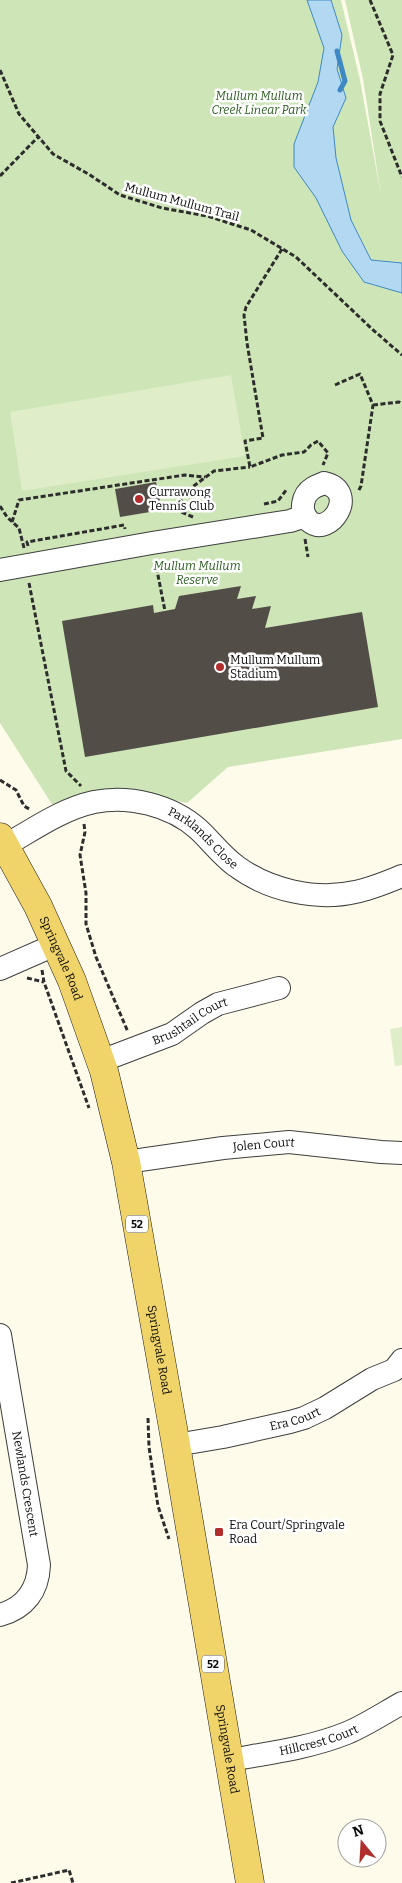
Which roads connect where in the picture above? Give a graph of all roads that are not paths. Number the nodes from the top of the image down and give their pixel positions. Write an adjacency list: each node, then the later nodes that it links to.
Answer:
1 (305, 516): 2 (street)
2 (7, 569)
3 (3, 841): 4 (street, Parklands Close); 5 (main road, Springvale Road / 52)
4 (402, 876)
5 (48, 948): 6 (street); 8 (main road, Springvale Road / 52)
6 (0, 969)
7 (279, 988): 8 (street, Brushtail Court)
8 (101, 1061): 10 (main road, Springvale Road / 52)
9 (402, 1153): 10 (street, Jolen Court)
10 (126, 1162): 13 (main road, Springvale Road / 52)
11 (0, 1335): 14 (street, Newlands Crescent)
12 (402, 1360): 13 (street, Era Court)
13 (176, 1445): 16 (main road, Springvale Road / 52)
14 (0, 1615)
15 (402, 1703): 16 (street, Hillcrest Court)
16 (230, 1760): 17 (main road, Springvale Road / 52)
17 (250, 1883)

